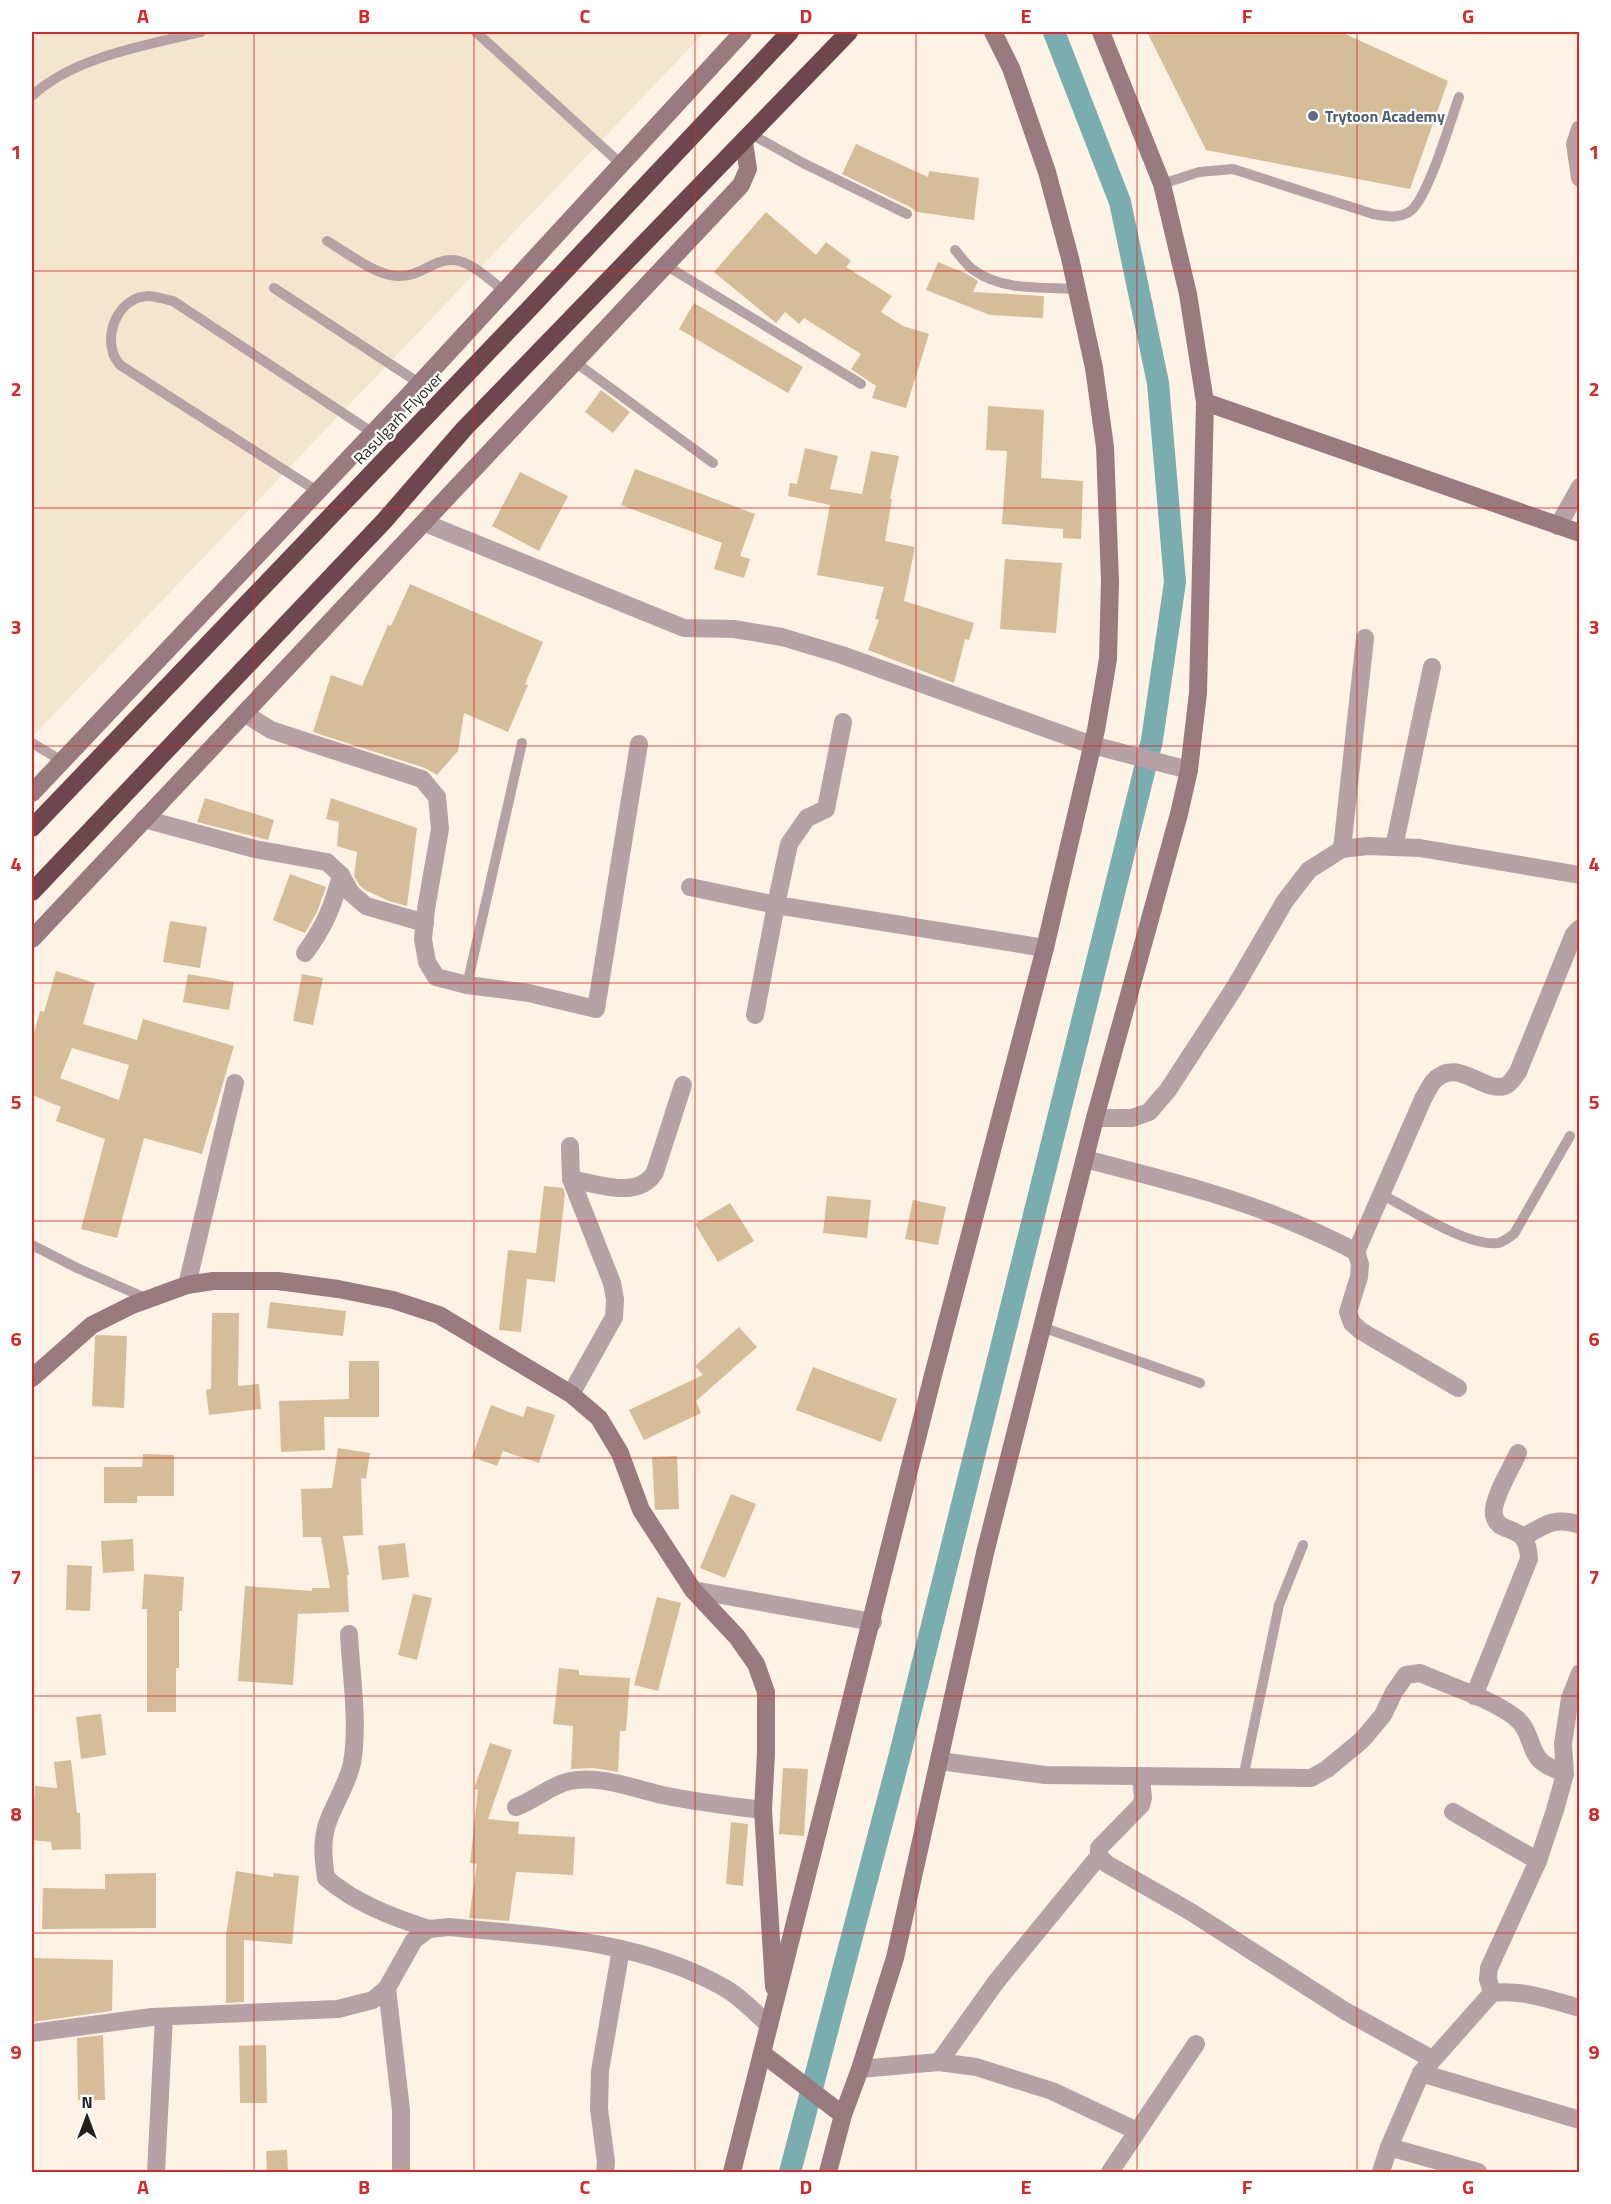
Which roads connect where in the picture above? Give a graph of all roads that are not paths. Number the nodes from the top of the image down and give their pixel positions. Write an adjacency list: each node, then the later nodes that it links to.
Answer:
1 (201, 32): 8 (lane)
2 (476, 32): 12 (lane)
3 (743, 32): 12 (street)
4 (790, 32): 45 (highway, Rasulgarh Flyover)
5 (849, 32): 11 (highway)
6 (993, 32): 20 (street)
7 (1101, 32): 14 (street)
8 (32, 96)
9 (1458, 97): 14 (lane)
10 (1580, 129): 13 (street)
11 (748, 138): 15 (lane); 18 (street); 51 (highway)
12 (621, 164): 21 (street)
13 (1580, 178)
14 (1162, 184): 25 (street)
15 (907, 214)
16 (327, 241): 21 (lane)
17 (955, 250): 20 (lane)
18 (667, 266): 22 (street); 24 (lane)
19 (273, 288): 23 (lane)
20 (1077, 289): 40 (street)
21 (504, 291): 23 (street)
22 (575, 362): 27 (lane); 30 (street)
23 (419, 383): 26 (street)
24 (861, 384)
25 (1205, 402): 31 (street); 42 (street)
26 (373, 433): 29 (street); 29 (lane)
27 (713, 463)
28 (1580, 487): 31 (street)
29 (317, 491): 41 (street)
30 (425, 523): 35 (street); 40 (street)
31 (1558, 526): 32 (street)
32 (1580, 533)
33 (1365, 638): 47 (street)
34 (1432, 667): 46 (street)
35 (244, 713): 44 (street); 53 (street)
36 (843, 722): 52 (street)
37 (32, 743): 41 (lane)
38 (522, 743): 58 (lane)
39 (639, 744): 58 (street)
40 (1101, 748): 42 (street); 56 (street)
41 (62, 761): 43 (street)
42 (1189, 770): 62 (street)
43 (32, 794)
44 (144, 819): 48 (street); 55 (street)
45 (32, 828)
46 (1394, 847): 47 (street); 49 (street)
47 (1342, 849): 62 (street)
48 (341, 875): 53 (street); 57 (street)
49 (1580, 875)
50 (690, 887): 52 (street)
51 (32, 892)
52 (776, 905): 56 (street); 59 (street)
53 (425, 923): 58 (street)
54 (1580, 928): 67 (street)
55 (32, 939)
56 (1045, 948): 82 (street)
57 (305, 954)
58 (467, 985)
59 (754, 1015)
60 (235, 1083): 70 (street)
61 (683, 1085): 66 (street)
62 (1095, 1118): 65 (street)
63 (1570, 1136): 67 (lane)
64 (570, 1146): 66 (street)
65 (1085, 1159): 69 (street); 72 (street)
66 (571, 1179): 76 (street)
67 (1381, 1194): 69 (street)
68 (32, 1245): 71 (lane)
69 (1356, 1252): 75 (street)
70 (187, 1285): 71 (street); 76 (street)
71 (149, 1299): 73 (street)
72 (1042, 1327): 74 (lane); 86 (street)
73 (32, 1378)
74 (1200, 1383)
75 (1458, 1388)
76 (571, 1394): 81 (street)
77 (1518, 1453): 79 (street)
78 (1580, 1525): 79 (street)
79 (1524, 1537): 85 (street)
80 (1304, 1545): 89 (lane)
81 (693, 1590): 82 (street); 91 (street)
82 (873, 1622): 99 (street)
83 (349, 1634): 95 (street)
84 (1580, 1673): 87 (street)
85 (1474, 1696): 87 (street); 89 (street)
86 (939, 1761): 88 (street); 108 (street)
87 (1565, 1774): 94 (street)
88 (1141, 1777): 89 (street); 93 (street)
89 (1243, 1778)
90 (516, 1807): 91 (street)
91 (763, 1810): 99 (street)
92 (1453, 1812): 94 (street)
93 (1099, 1856): 106 (street); 107 (street)
94 (1538, 1860): 98 (street)
95 (429, 1929): 96 (street); 97 (street)
96 (621, 1949): 102 (street); 116 (street)
97 (387, 1988): 101 (street); 115 (street)
98 (1492, 1993): 100 (street); 107 (street)
99 (775, 2004): 102 (street)
100 (1580, 2008)
101 (164, 2017): 103 (street); 114 (street)
102 (769, 2025): 105 (street)
103 (32, 2033)
104 (1196, 2044): 111 (street)
105 (763, 2054): 109 (street); 117 (street)
106 (939, 2062): 108 (street); 111 (street)
107 (1426, 2066): 110 (street); 112 (street)
108 (861, 2069): 109 (street)
109 (837, 2111): 113 (street)
110 (1580, 2120)
111 (1137, 2131): 118 (street)
112 (1389, 2147): 119 (street); 120 (street)
113 (830, 2171)
114 (156, 2172)
115 (401, 2172)
116 (605, 2172)
117 (732, 2172)
118 (1110, 2172)
119 (1381, 2172)
120 (1478, 2172)

